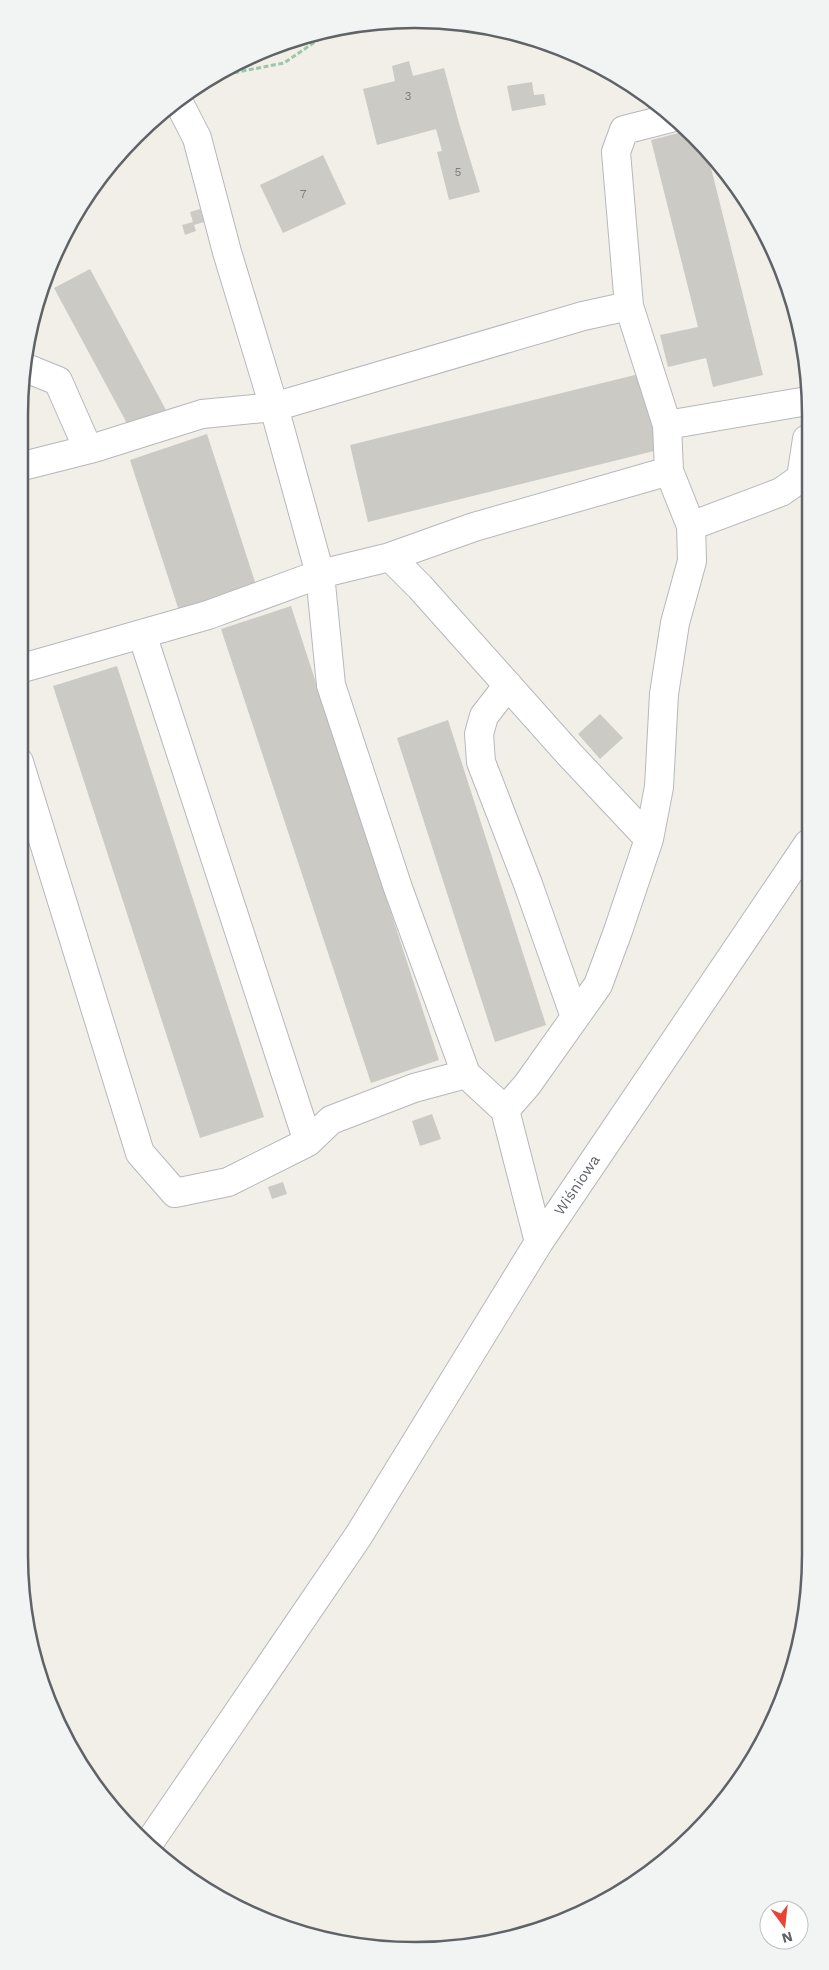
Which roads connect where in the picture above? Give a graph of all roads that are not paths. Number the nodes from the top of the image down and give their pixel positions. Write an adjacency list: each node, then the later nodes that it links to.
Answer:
1 (181, 106): 6 (street)
2 (665, 120): 3 (street)
3 (628, 306): 6 (street); 7 (street)
4 (30, 370): 8 (street)
5 (802, 402): 7 (street)
6 (274, 407): 8 (street); 14 (street)
7 (667, 425): 10 (street)
8 (88, 449): 9 (street)
9 (28, 465)
10 (670, 471): 12 (street); 13 (street)
11 (802, 478): 12 (street)
12 (691, 526): 19 (street)
13 (390, 557): 14 (street); 17 (street)
14 (320, 574): 15 (street); 22 (street)
15 (142, 634): 16 (street); 24 (street)
16 (28, 666)
17 (508, 685): 19 (street); 21 (street)
18 (28, 791): 24 (street)
19 (649, 839): 21 (street)
20 (802, 853): 25 (street, Wiśniowa)
21 (575, 1017): 23 (street)
22 (466, 1074): 23 (street); 24 (street)
23 (505, 1110): 25 (street)
24 (308, 1142)
25 (539, 1242): 26 (street, Wiśniowa)
26 (152, 1839)

